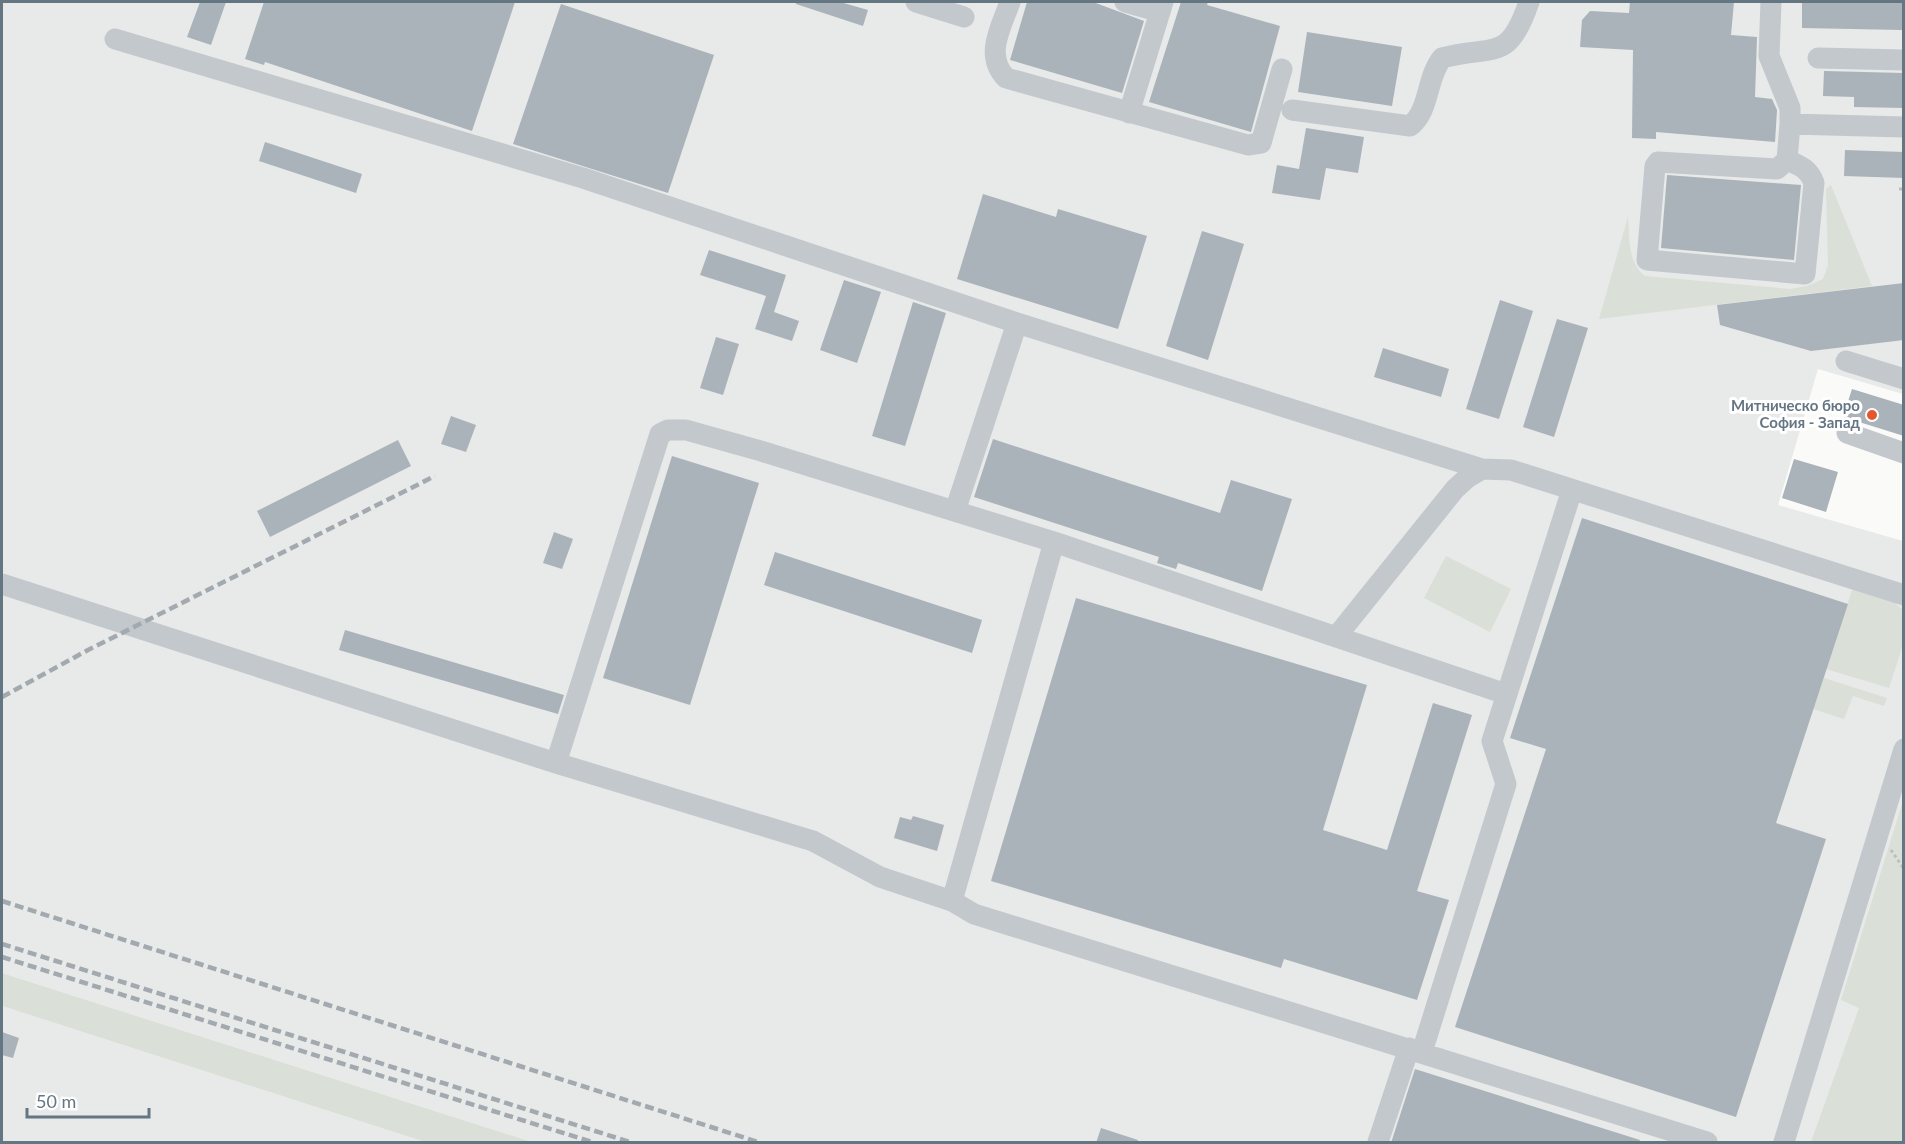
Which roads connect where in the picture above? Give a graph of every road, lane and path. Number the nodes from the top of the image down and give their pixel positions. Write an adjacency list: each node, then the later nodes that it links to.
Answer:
1 (916, 2): 7 (lane)
2 (1010, 2): 13 (lane)
3 (1125, 2): 6 (lane)
4 (1529, 2): 12 (lane)
5 (1771, 2): 14 (lane)
6 (1162, 7): 13 (lane)
7 (964, 17)
8 (116, 39): 17 (lane)
9 (1818, 58): 10 (lane)
10 (1904, 60)
11 (1282, 69): 13 (lane)
12 (1292, 110)
13 (1129, 112)
14 (1790, 124): 15 (lane); 16 (lane)
15 (1904, 127)
16 (1787, 160): 16 (lane)
17 (1017, 323): 22 (lane); 24 (lane)
18 (1846, 361): 19 (lane)
19 (1904, 380)
20 (1847, 433): 21 (lane)
21 (1904, 453)
22 (1482, 469): 23 (lane); 28 (lane)
23 (1572, 490): 27 (lane); 29 (lane)
24 (955, 511): 25 (lane); 31 (lane)
25 (1054, 542): 28 (lane); 32 (lane)
26 (2, 584): 31 (lane)
27 (1904, 595)
28 (1336, 637): 29 (lane)
29 (1506, 694): 33 (lane)
30 (1904, 749): 36 (lane)
31 (556, 762): 32 (lane)
32 (952, 901): 33 (lane)
33 (1415, 1050): 34 (lane); 35 (lane)
34 (1378, 1143)
35 (1707, 1143)
36 (1784, 1143)

